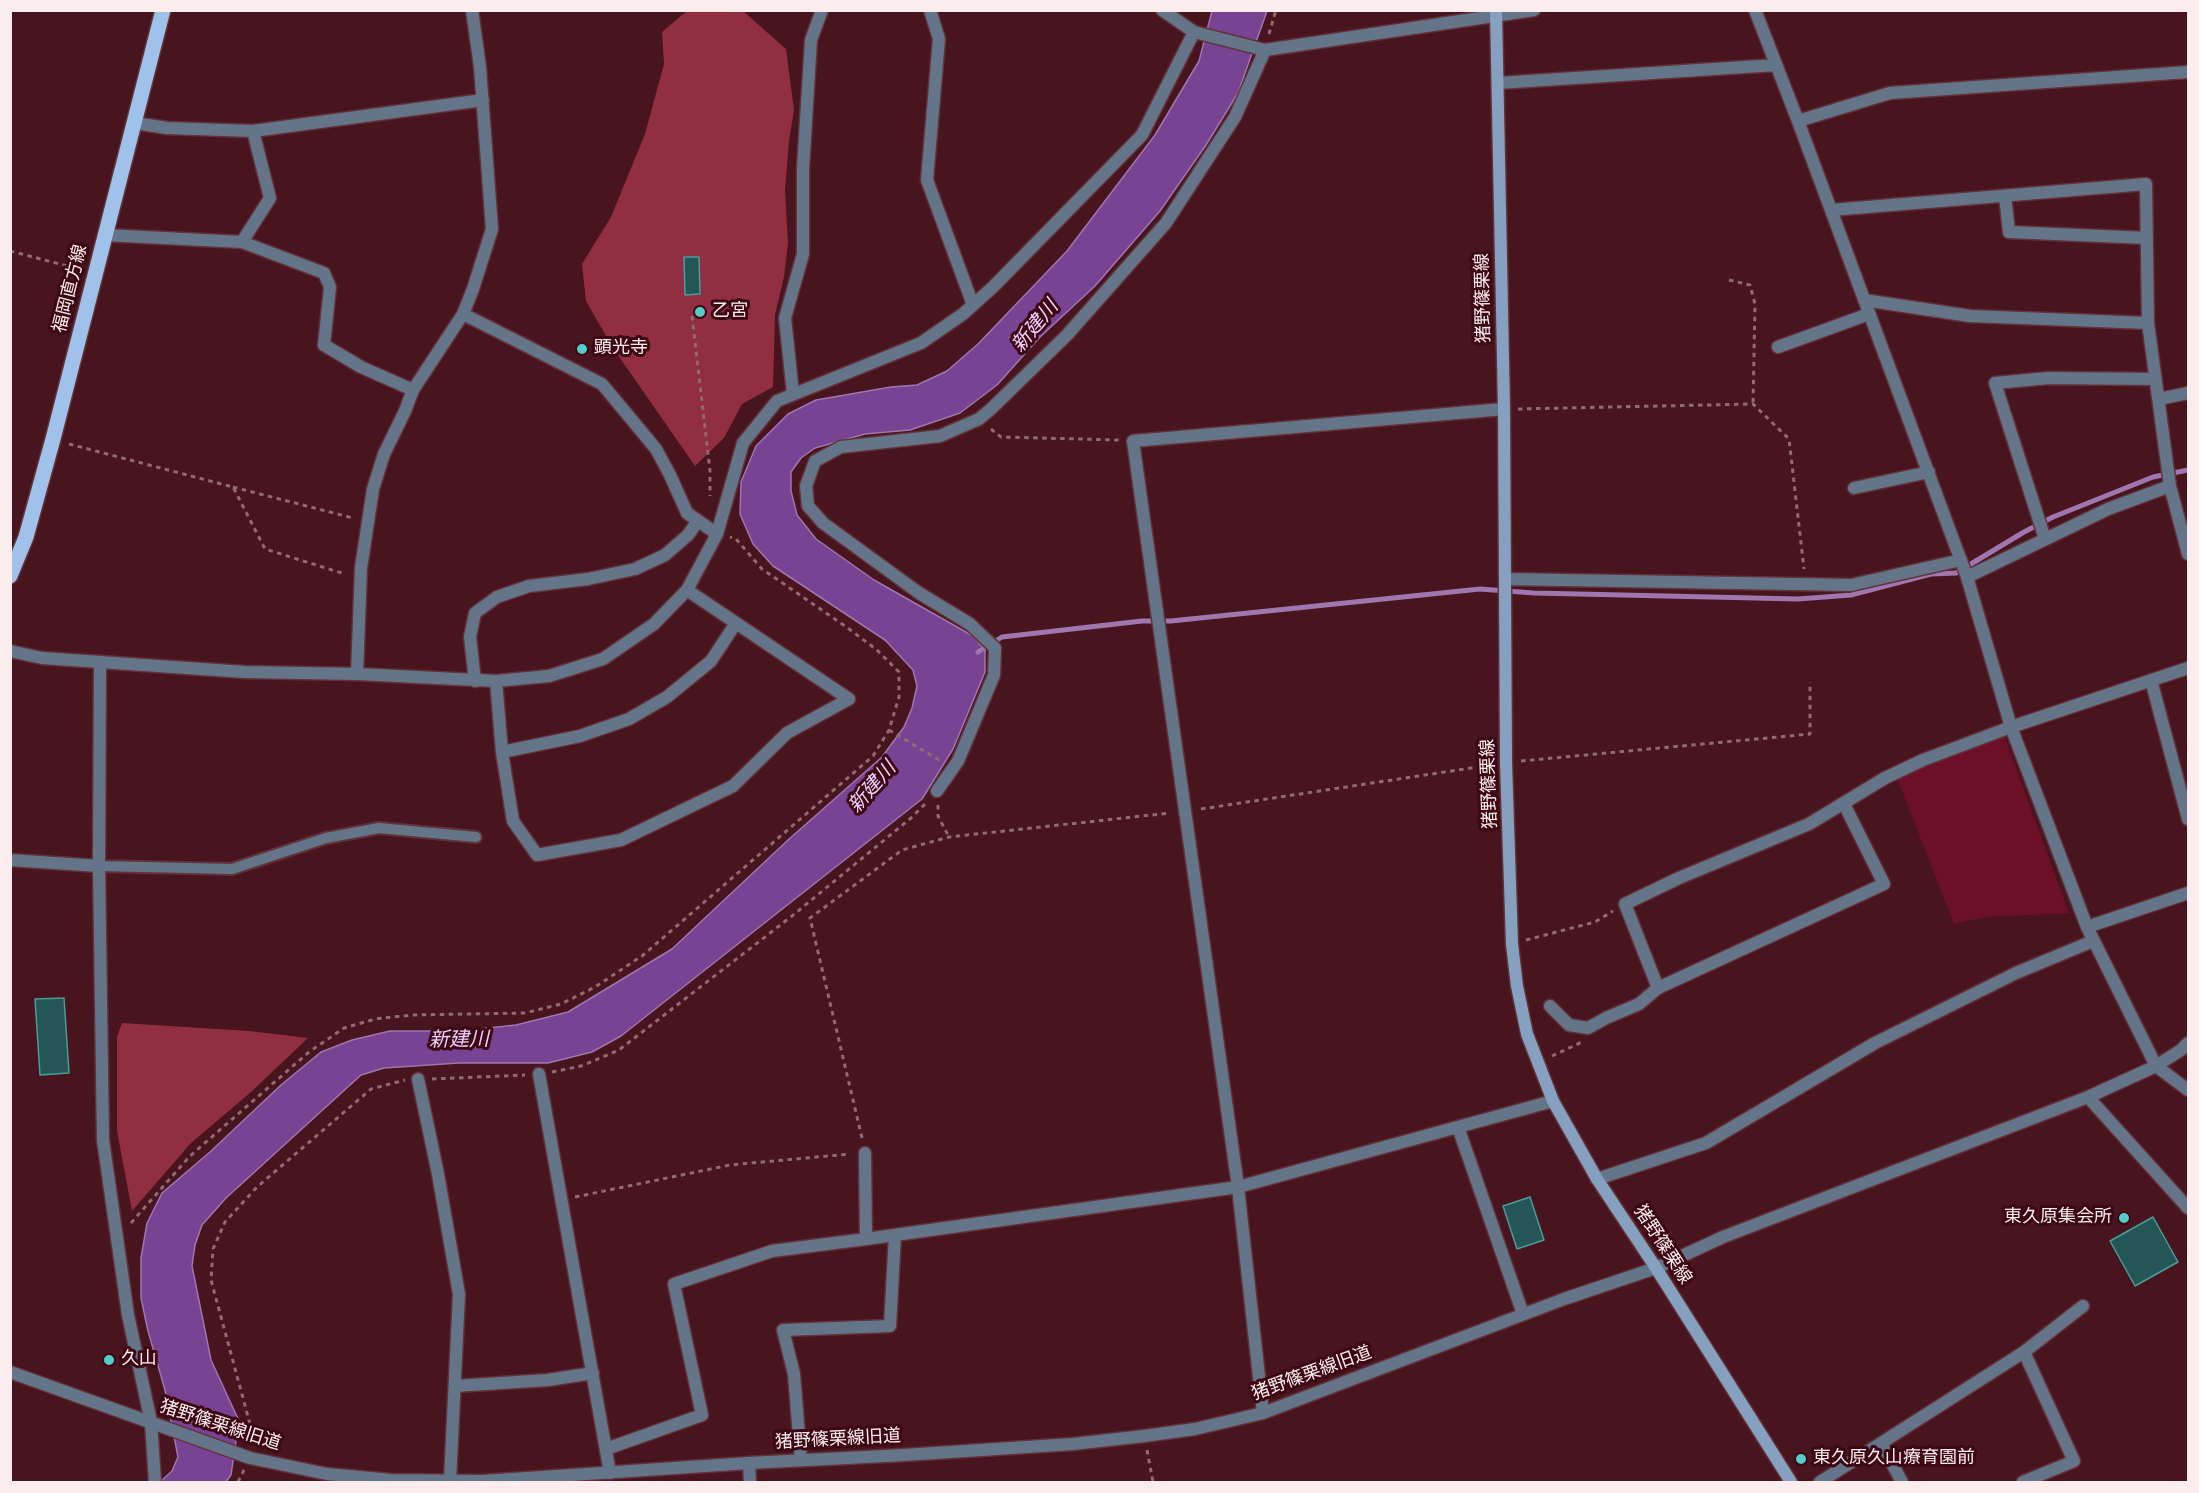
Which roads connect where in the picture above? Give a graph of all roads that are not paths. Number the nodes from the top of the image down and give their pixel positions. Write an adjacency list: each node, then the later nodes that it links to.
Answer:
1 (163, 10): 16 (main road, 福岡直方線)
2 (472, 10): 14 (street)
3 (822, 10): 32 (street)
4 (930, 10): 24 (street)
5 (1162, 10): 9 (street)
6 (1534, 10): 8 (street)
7 (1755, 10): 11 (street)
8 (1496, 13): 10 (street); 13 (main road, 猪野篠栗線)
9 (1194, 32): 10 (street); 24 (street)
10 (1264, 50): 57 (street)
11 (1776, 65): 13 (street); 15 (street)
12 (2188, 72): 15 (street)
13 (1498, 82): 34 (main road, 猪野篠栗線)
14 (483, 100): 17 (street); 25 (street)
15 (1798, 121): 19 (street)
16 (135, 123): 17 (street); 20 (main road, 福岡直方線)
17 (253, 131): 22 (street)
18 (2005, 196): 19 (street); 21 (street); 21 (street)
19 (1831, 210): 23 (street)
20 (105, 235): 22 (street); 43 (main road, 福岡直方線)
21 (2147, 238): 27 (street)
22 (242, 242): 30 (street)
23 (1864, 300): 26 (street); 27 (street)
24 (973, 305): 32 (street)
25 (463, 314): 30 (street); 38 (street)
26 (1869, 314): 28 (street); 35 (street)
27 (2148, 322): 29 (street)
28 (1778, 347)
29 (2155, 379): 33 (street); 40 (street)
30 (413, 390): 51 (street)
31 (2188, 393): 33 (street)
32 (793, 394): 39 (street)
33 (2158, 399): 36 (street)
34 (1504, 409): 45 (main road, 猪野篠栗線); 78 (street)
35 (1929, 472): 37 (street); 42 (street)
36 (2170, 486): 40 (street); 41 (street)
37 (1854, 488)
38 (697, 522): 39 (street); 53 (street)
39 (717, 534): 46 (street)
40 (2045, 539): 44 (street)
41 (2188, 554)
42 (1961, 560): 44 (street); 45 (street)
43 (10, 576)
44 (1967, 577): 55 (street)
45 (1505, 579): 74 (main road, 猪野篠栗線)
46 (687, 590): 47 (street); 54 (street)
47 (736, 623): 56 (street); 56 (street)
48 (10, 651): 49 (street)
49 (100, 662): 51 (street); 62 (street)
50 (2188, 668): 52 (street)
51 (357, 674): 53 (street)
52 (2151, 680): 55 (street); 59 (street)
53 (475, 681): 54 (street)
54 (496, 681): 56 (street)
55 (2011, 727): 58 (street); 64 (street)
56 (502, 752)
57 (937, 791)
58 (1844, 804): 66 (street); 66 (street)
59 (2188, 819)
60 (476, 837): 62 (lane)
61 (10, 860): 62 (street)
62 (99, 866): 90 (street)
63 (2188, 893): 64 (street)
64 (2087, 927): 65 (street)
65 (2093, 941): 69 (street); 77 (street)
66 (1658, 988): 67 (street)
67 (1550, 1006)
68 (2188, 1042): 69 (street, 猪野篠栗線旧道)
69 (2156, 1066): 72 (street); 73 (street, 猪野篠栗線旧道)
70 (539, 1074): 87 (street)
71 (418, 1079): 88 (street)
72 (2188, 1090)
73 (2088, 1097): 79 (street); 82 (street, 猪野篠栗線旧道)
74 (1553, 1101): 75 (street); 77 (main road, 猪野篠栗線)
75 (1458, 1127): 78 (street); 84 (street)
76 (866, 1153): 81 (street)
77 (1597, 1179): 82 (main road, 猪野篠栗線)
78 (1238, 1187): 80 (street); 89 (street)
79 (2188, 1208)
80 (895, 1235): 81 (street); 93 (street)
81 (866, 1239): 92 (street)
82 (1656, 1268): 84 (street, 猪野篠栗線旧道); 100 (main road, 猪野篠栗線)
83 (2083, 1306): 85 (street)
84 (1523, 1314): 89 (street, 猪野篠栗線旧道)
85 (2024, 1352): 91 (street); 103 (street)
86 (10, 1372): 90 (street, 猪野篠栗線旧道)
87 (593, 1372): 88 (street); 92 (street)
88 (455, 1386): 96 (street)
89 (1263, 1413): 93 (street, 猪野篠栗線旧道)
90 (151, 1422): 96 (street, 猪野篠栗線旧道); 97 (street)
91 (1881, 1443): 101 (street); 102 (street)
92 (606, 1449): 95 (street)
93 (801, 1460): 94 (street, 猪野篠栗線旧道)
94 (750, 1463): 95 (street, 猪野篠栗線旧道); 99 (street)
95 (610, 1473): 98 (street, 猪野篠栗線旧道)
96 (450, 1480): 98 (street, 猪野篠栗線旧道)
97 (155, 1482)
98 (483, 1482)
99 (750, 1482)
100 (1791, 1482)
101 (1820, 1482)
102 (1902, 1482)
103 (2023, 1482)

